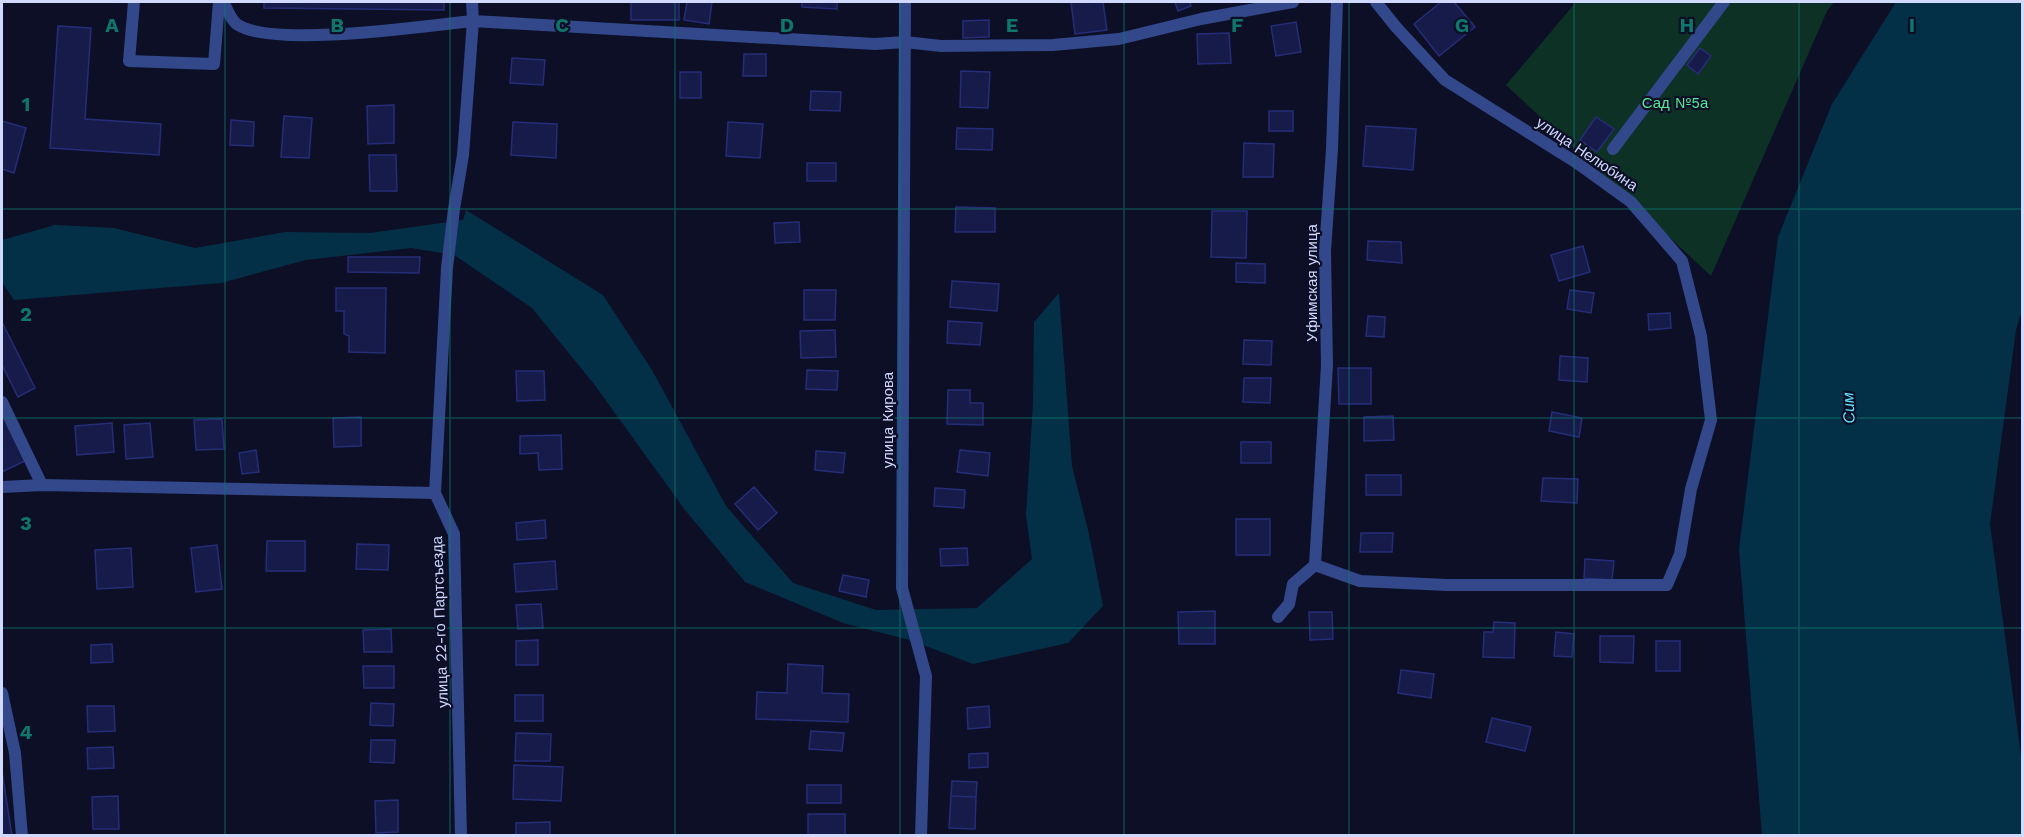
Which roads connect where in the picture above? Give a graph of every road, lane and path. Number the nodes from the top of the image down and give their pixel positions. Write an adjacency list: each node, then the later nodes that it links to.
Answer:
1 (134, 2): 2 (street)
2 (221, 2): 9 (street)
3 (472, 2): 9 (street)
4 (905, 2): 10 (street, улица Кирова)
5 (1293, 2): 10 (street)
6 (1337, 2): 16 (street, Уфимская улица)
7 (1376, 2): 16 (street, улица Нелюбина)
8 (1724, 2): 11 (street)
9 (473, 21): 10 (street); 15 (street, улица 22-го Партсъезда)
10 (905, 42): 21 (street, улица Кирова)
11 (1613, 149)
12 (2, 402): 13 (street)
13 (42, 485): 14 (street); 15 (street)
14 (2, 487)
15 (435, 493): 20 (street, улица 22-го Партсъезда)
16 (1315, 565): 17 (street)
17 (1278, 616)
18 (2, 693): 19 (street)
19 (22, 836)
20 (461, 836)
21 (921, 836)

